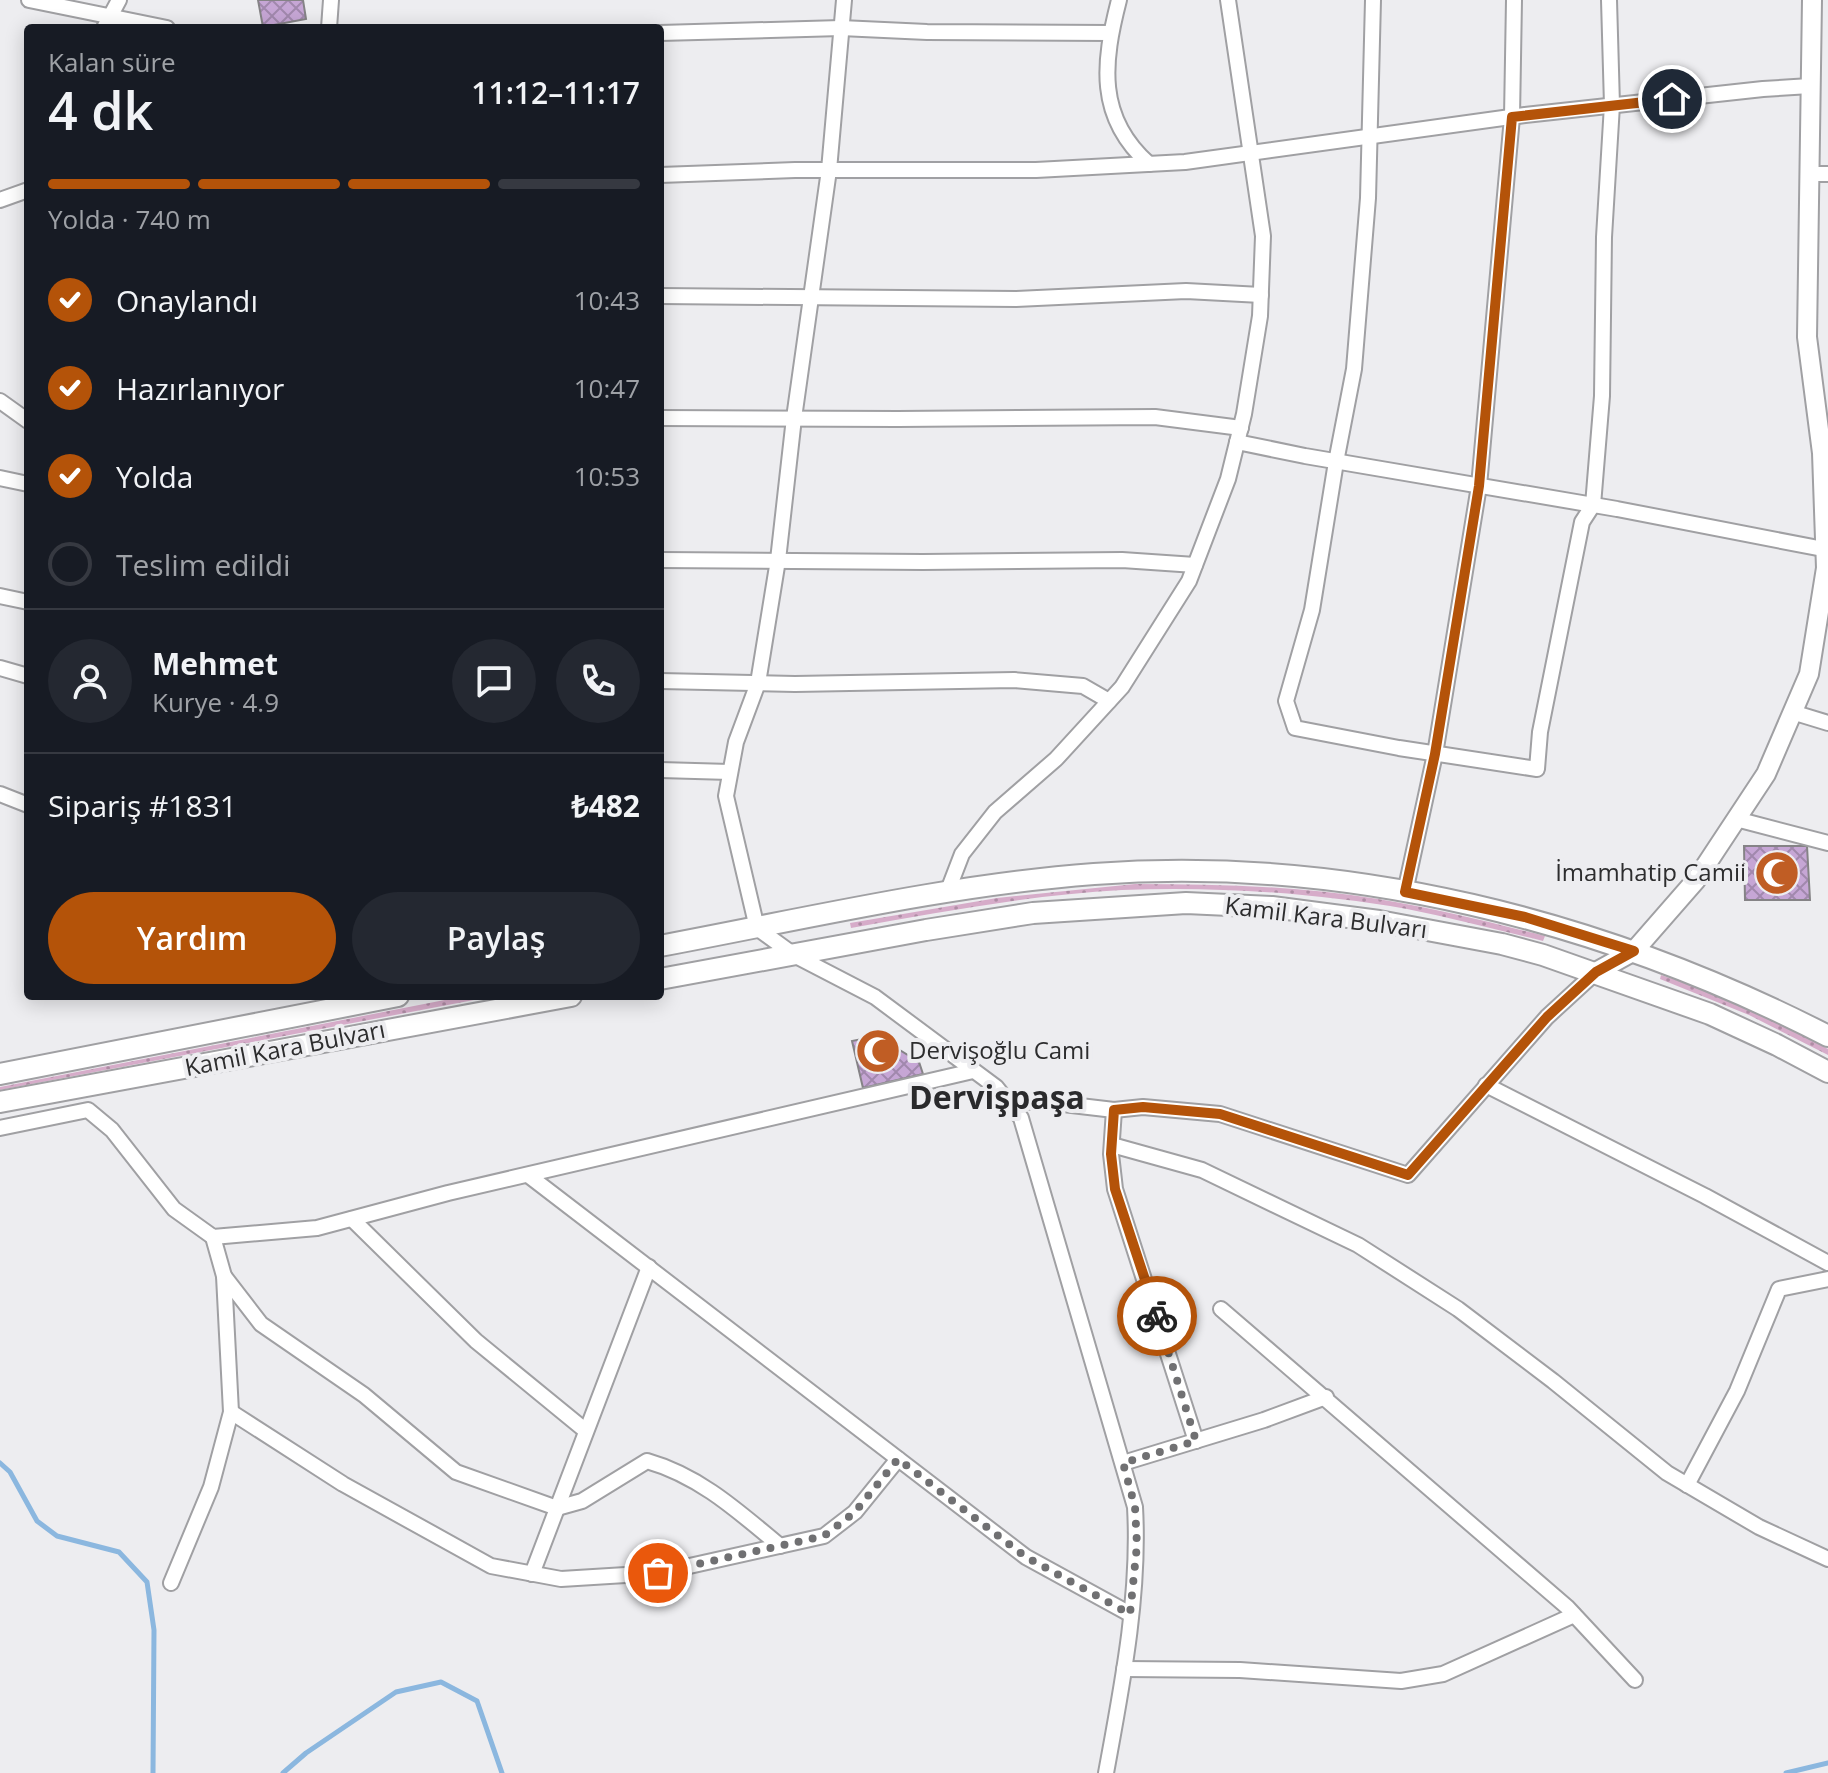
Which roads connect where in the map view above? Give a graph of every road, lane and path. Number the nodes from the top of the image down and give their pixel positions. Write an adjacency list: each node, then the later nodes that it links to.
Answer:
1 (29, 0): 11 (street)
2 (119, 0): 11 (street)
3 (331, 0): 13 (street)
4 (844, 0): 14 (street)
5 (1119, 0): 16 (street)
6 (1228, 0): 22 (street)
7 (1373, 0): 21 (street)
8 (1514, 0): 20 (street)
9 (1609, 0): 19 (street)
10 (1812, 0): 17 (street)
11 (107, 22): 12 (street)
12 (127, 24)
13 (329, 24)
14 (841, 28): 15 (street); 16 (street); 24 (street)
15 (664, 33)
16 (1111, 33): 23 (street)
17 (1820, 45): 18 (street)
18 (1810, 86): 19 (street); 25 (street)
19 (1612, 105): 20 (street); 42 (street)
20 (1512, 117): 21 (street); 41 (street)
21 (1368, 135): 22 (street); 38 (street)
22 (1250, 153): 23 (street); 29 (street)
23 (1149, 164): 24 (street)
24 (829, 170): 26 (street); 31 (street)
25 (1819, 174): 32 (street)
26 (664, 175)
27 (24, 191): 28 (street)
28 (0, 200)
29 (1261, 295): 31 (street); 37 (street)
30 (664, 296): 31 (street)
31 (811, 297): 36 (street)
32 (1821, 385): 43 (street)
33 (0, 401): 34 (street)
34 (24, 418)
35 (664, 418): 36 (street)
36 (794, 418): 37 (street); 45 (street)
37 (1239, 435): 38 (street); 46 (street)
38 (1336, 462): 41 (street); 56 (street)
39 (0, 478): 40 (street)
40 (24, 483)
41 (1479, 486): 42 (street); 56 (street)
42 (1593, 505): 43 (street); 56 (street)
43 (1827, 550): 54 (street)
44 (664, 560): 45 (street)
45 (778, 560): 46 (street); 52 (street)
46 (1195, 565): 53 (street)
47 (0, 596): 48 (street)
48 (24, 601)
49 (0, 668): 50 (street)
50 (24, 675)
51 (664, 681): 52 (street)
52 (758, 683): 53 (street); 58 (street)
53 (1109, 701): 64 (street)
54 (1792, 712): 55 (street); 61 (street)
55 (1828, 723)
56 (1435, 754): 63 (street)
57 (664, 770): 58 (street)
58 (730, 772): 65 (street)
59 (0, 794): 60 (street)
60 (24, 803)
61 (1736, 819): 62 (street); 67 (street)
62 (1828, 843)
63 (1405, 892): 64 (main road, Kamil Kara Bulvarı); 67 (main road, Kamil Kara Bulvarı)
64 (947, 893): 65 (main road, Kamil Kara Bulvarı)
65 (757, 928): 66 (main road, Kamil Kara Bulvarı); 68 (street)
66 (664, 945)
67 (1634, 951): 69 (street); 73 (main road, Kamil Kara Bulvarı)
68 (794, 955): 69 (main road, Kamil Kara Bulvarı); 70 (main road, Kamil Kara Bulvarı); 74 (street)
69 (1596, 972): 75 (main road, Kamil Kara Bulvarı); 77 (street)
70 (664, 978)
71 (378, 1000): 76 (main road, Kamil Kara Bulvarı)
72 (549, 1000): 79 (main road, Kamil Kara Bulvarı)
73 (1828, 1036)
74 (973, 1071): 78 (street); 83 (street)
75 (1828, 1072)
76 (0, 1074)
77 (1486, 1085): 80 (street); 86 (street)
78 (1007, 1101): 80 (street); 96 (street)
79 (0, 1102)
80 (1114, 1110): 82 (street)
81 (0, 1128): 85 (street)
82 (1112, 1145): 94 (street); 97 (street)
83 (528, 1175): 84 (street); 87 (street)
84 (352, 1219): 85 (street); 93 (street)
85 (213, 1237): 88 (street)
86 (1828, 1263)
87 (649, 1267): 93 (street); 95 (street)
88 (224, 1276): 92 (street); 98 (street)
89 (1828, 1279): 97 (street)
90 (1221, 1309): 91 (street)
91 (1326, 1397): 94 (street); 104 (street)
92 (231, 1412): 101 (street); 102 (street)
93 (586, 1431): 98 (street)
94 (1196, 1441): 96 (street)
95 (898, 1459): 99 (street); 103 (street)
96 (1123, 1463): 103 (street)
97 (1687, 1485): 100 (street)
98 (557, 1508): 99 (street); 101 (street)
99 (780, 1546): 101 (street)
100 (1828, 1559)
101 (532, 1574)
102 (171, 1583)
103 (1130, 1614): 105 (street)
104 (1574, 1615): 105 (street); 106 (street)
105 (1124, 1669): 107 (street)
106 (1635, 1680)
107 (1106, 1773)

